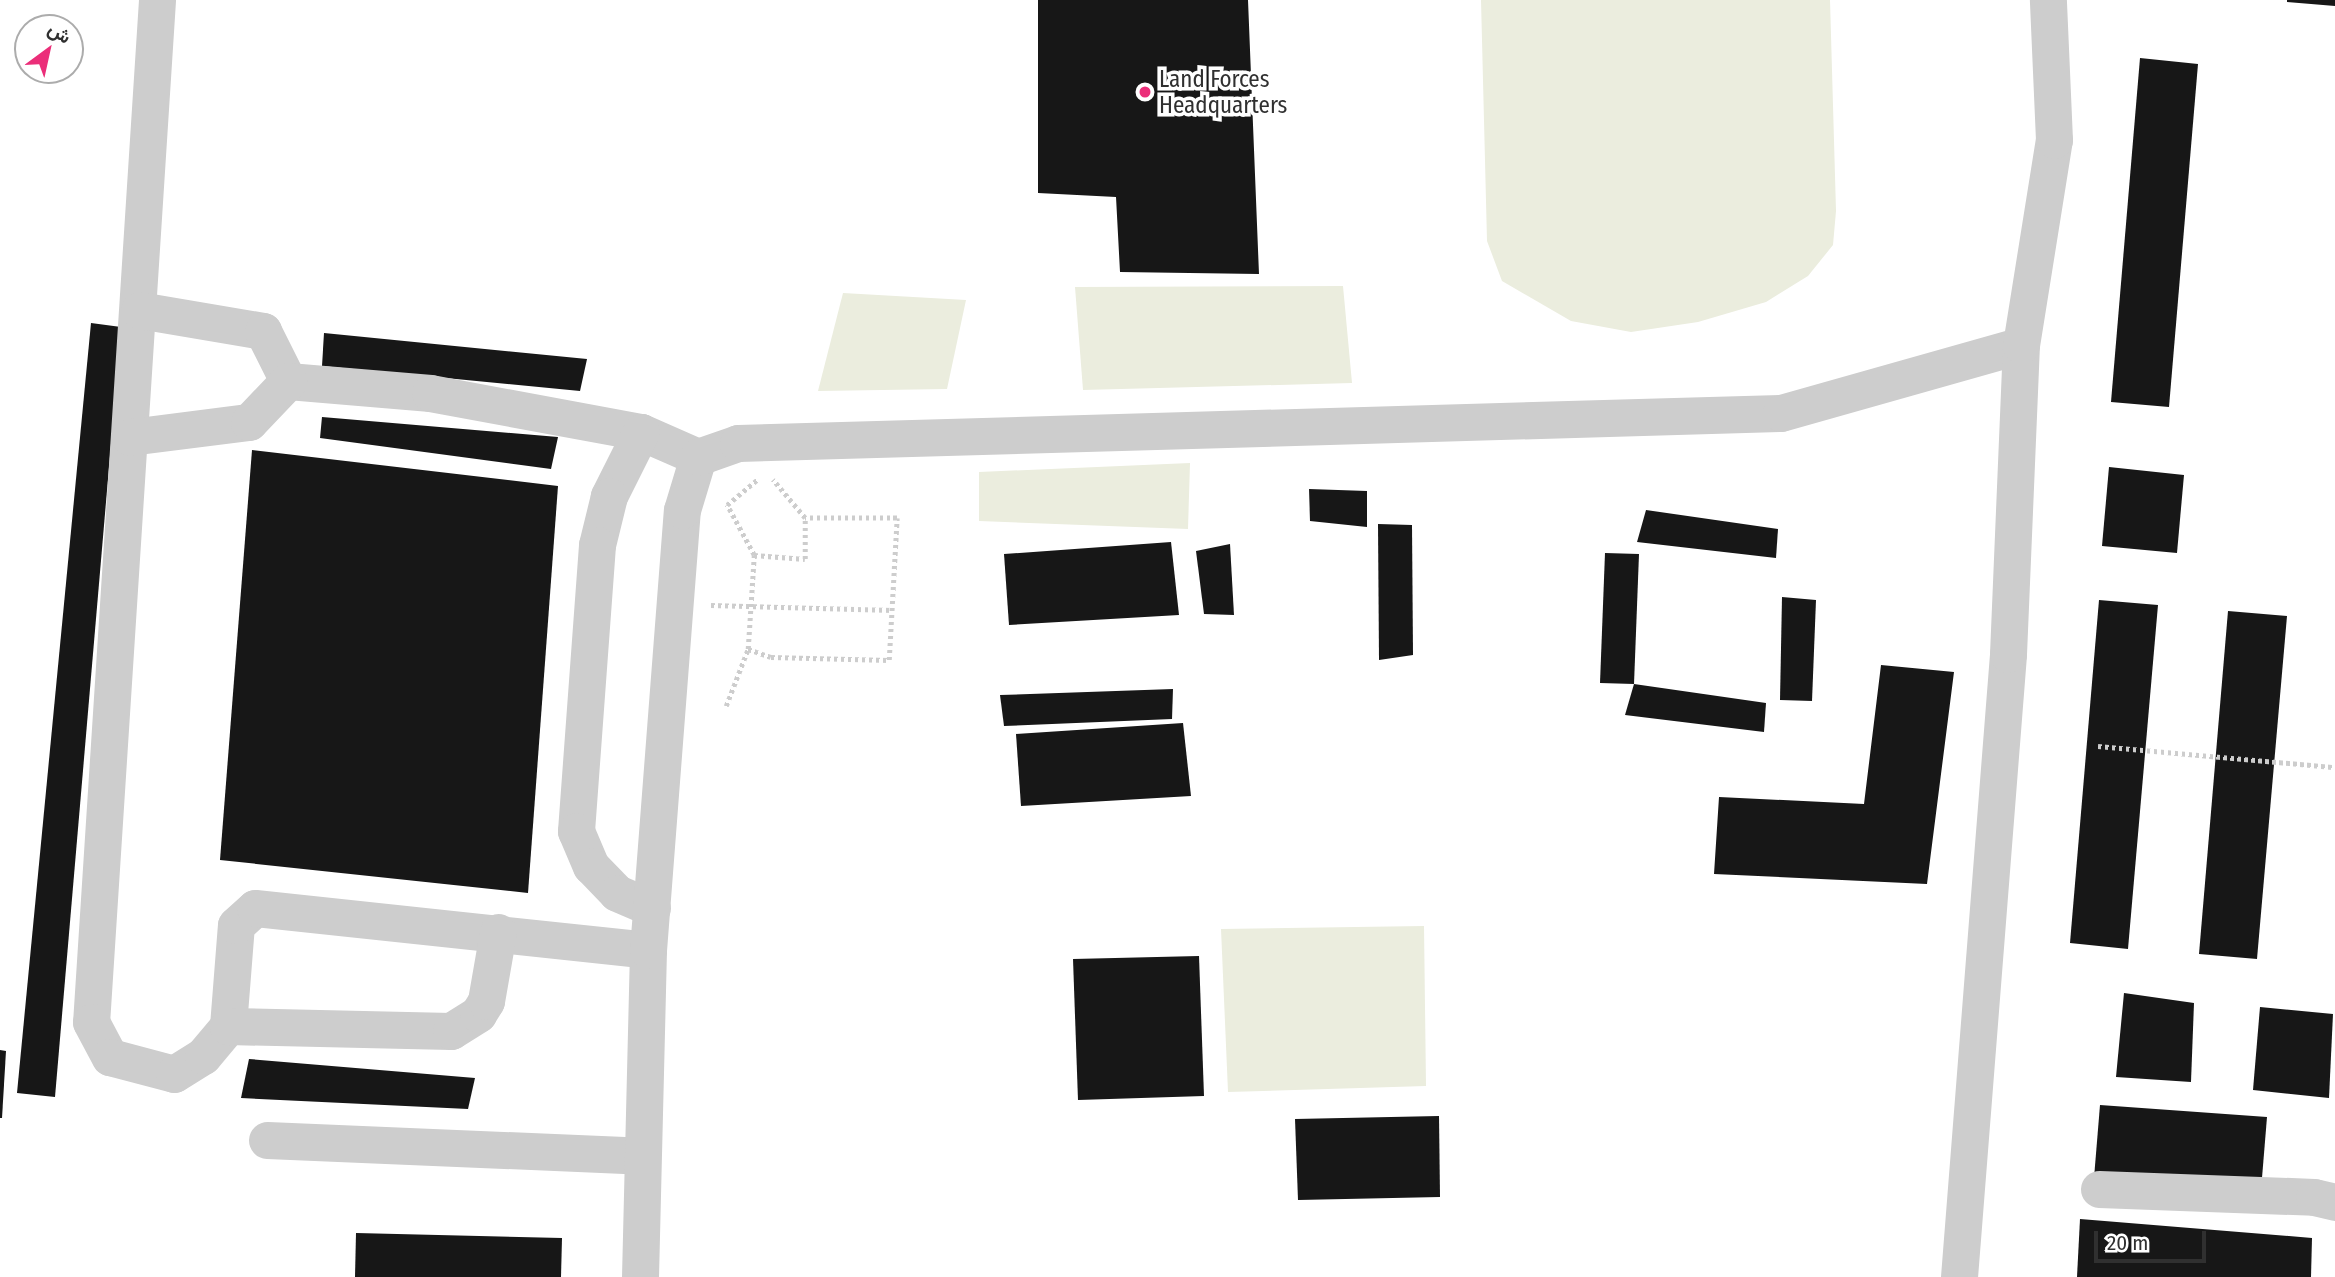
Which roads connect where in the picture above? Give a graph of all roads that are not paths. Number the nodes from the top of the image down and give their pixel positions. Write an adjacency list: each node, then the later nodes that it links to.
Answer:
1 (157, 0): 3 (lane)
2 (2048, 0): 4 (lane)
3 (139, 310): 5 (lane); 7 (lane)
4 (2021, 345): 8 (lane); 18 (lane)
5 (288, 381): 6 (lane); 7 (lane)
6 (641, 432): 8 (lane); 9 (lane)
7 (130, 437): 12 (lane)
8 (698, 457): 9 (lane)
9 (652, 908): 11 (lane)
10 (498, 932): 11 (lane); 12 (lane); 12 (lane)
11 (648, 950): 14 (lane)
12 (229, 1026)
13 (267, 1140): 14 (lane)
14 (642, 1156): 17 (lane)
15 (2099, 1189): 16 (lane)
16 (2335, 1202)
17 (640, 1277)
18 (1959, 1277)

